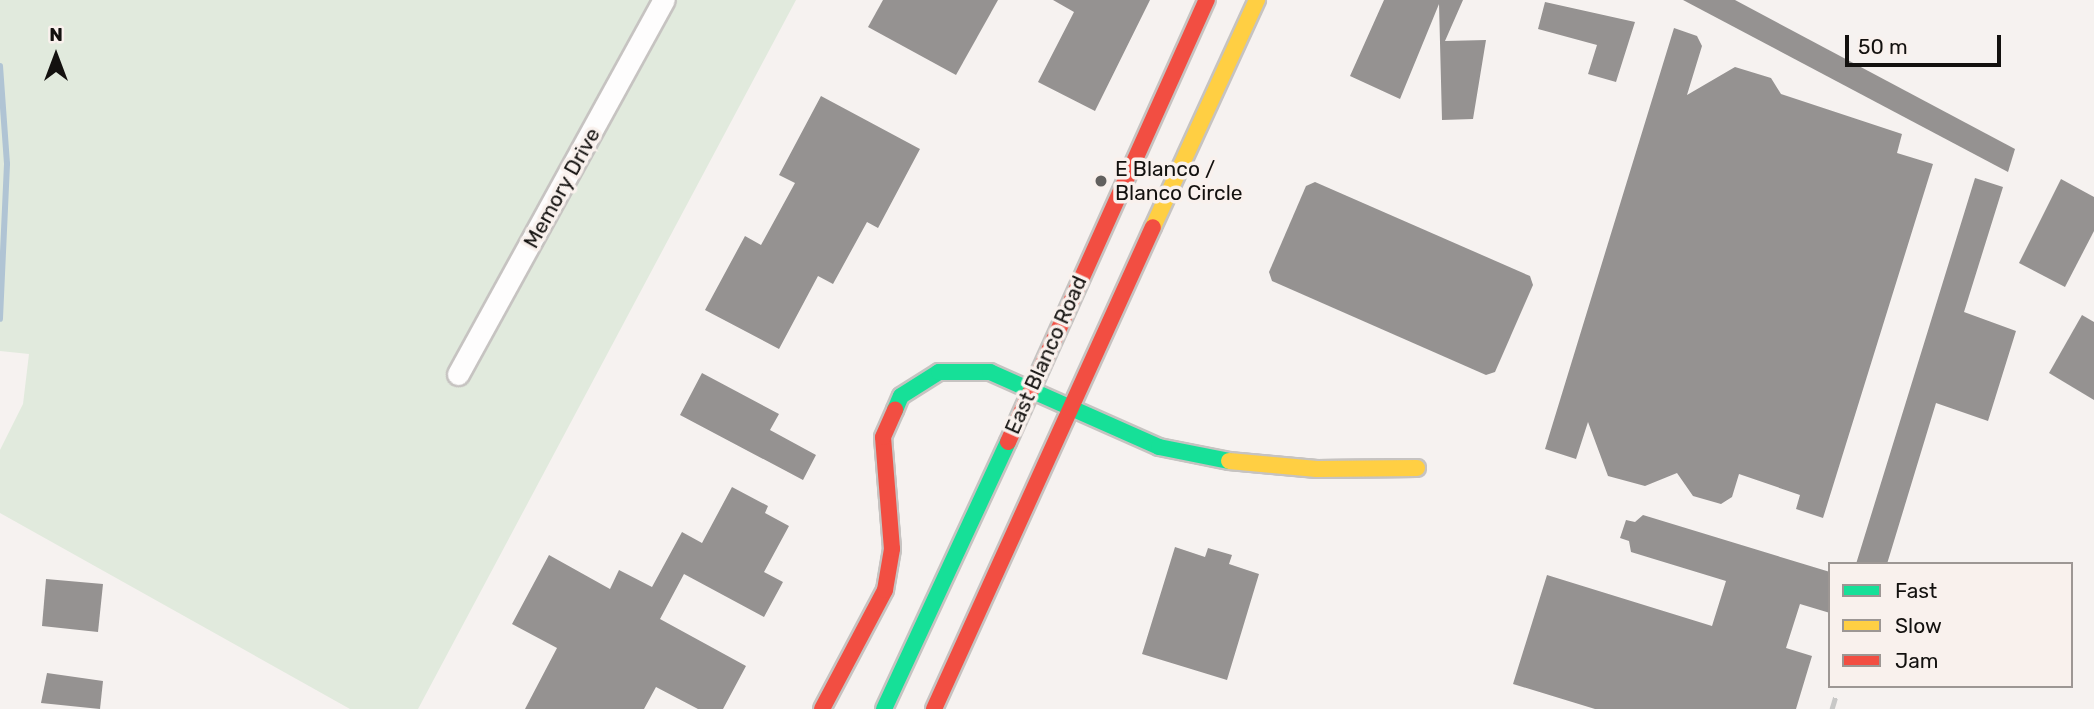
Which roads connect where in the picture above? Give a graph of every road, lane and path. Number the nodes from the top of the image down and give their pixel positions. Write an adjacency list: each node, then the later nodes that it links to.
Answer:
1 (664, 0): 4 (street, Memory Drive)
2 (1207, 0): 5 (main road, East Blanco Road)
3 (1257, 0): 6 (main road, East Blanco Road)
4 (458, 374)
5 (1031, 390): 6 (main road); 8 (main road); 9 (main road, East Blanco Road)
6 (1070, 410): 7 (main road); 10 (main road, East Blanco Road)
7 (1417, 468)
8 (822, 709)
9 (884, 709)
10 (934, 709)

